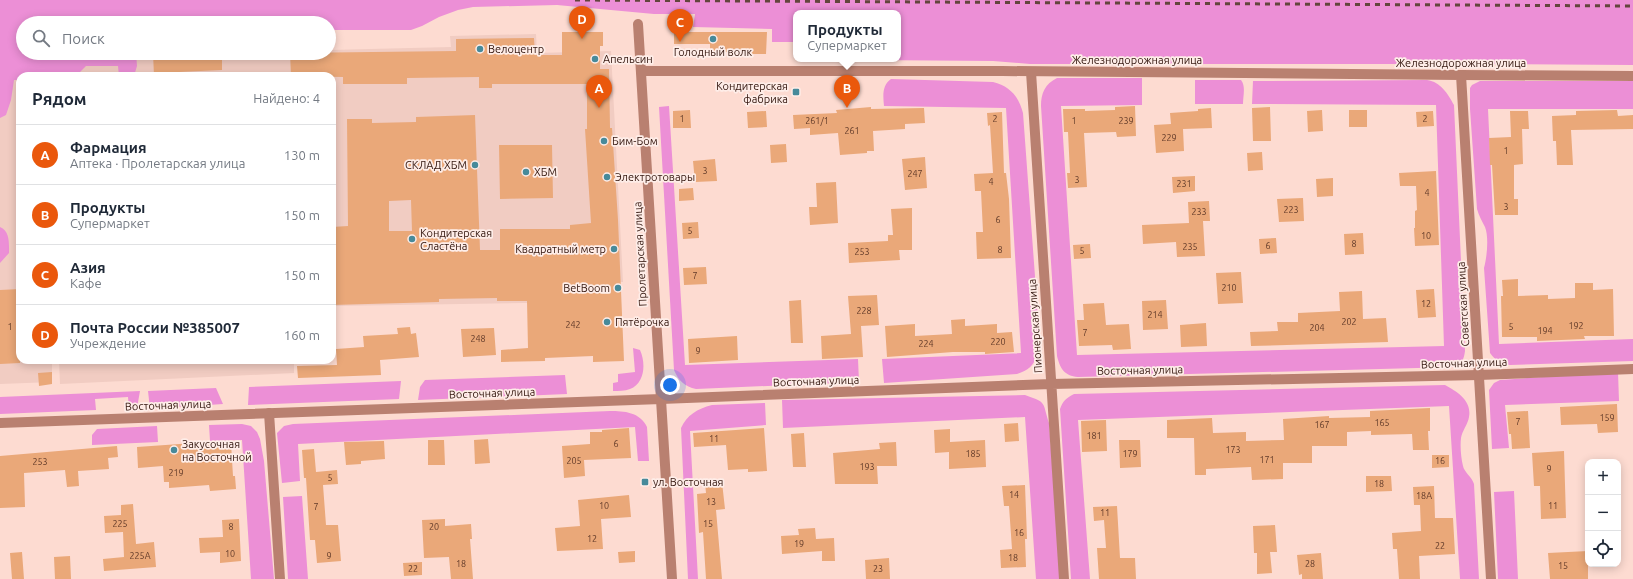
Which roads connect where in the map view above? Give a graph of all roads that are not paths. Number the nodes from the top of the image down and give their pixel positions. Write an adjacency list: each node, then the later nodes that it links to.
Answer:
1 (638, 24): 2 (street, Пролетарская улица)
2 (641, 71): 3 (street, Железнодорожная улица); 9 (street, Пролетарская улица)
3 (1030, 72): 4 (street, Железнодорожная улица); 8 (street, Пионерская улица)
4 (1461, 75): 5 (street, Железнодорожная улица); 7 (street, Советская улица)
5 (1633, 76)
6 (1633, 369): 7 (street, Восточная улица)
7 (1479, 376): 8 (street, Восточная улица); 15 (street, Советская улица)
8 (1051, 384): 9 (street, Восточная улица); 14 (street, Пионерская улица)
9 (661, 399): 10 (street, Восточная улица); 13 (street, Пролетарская улица)
10 (269, 413): 11 (street, Восточная улица); 12 (street)
11 (0, 423)
12 (280, 579)
13 (672, 579)
14 (1064, 579)
15 (1491, 579)

